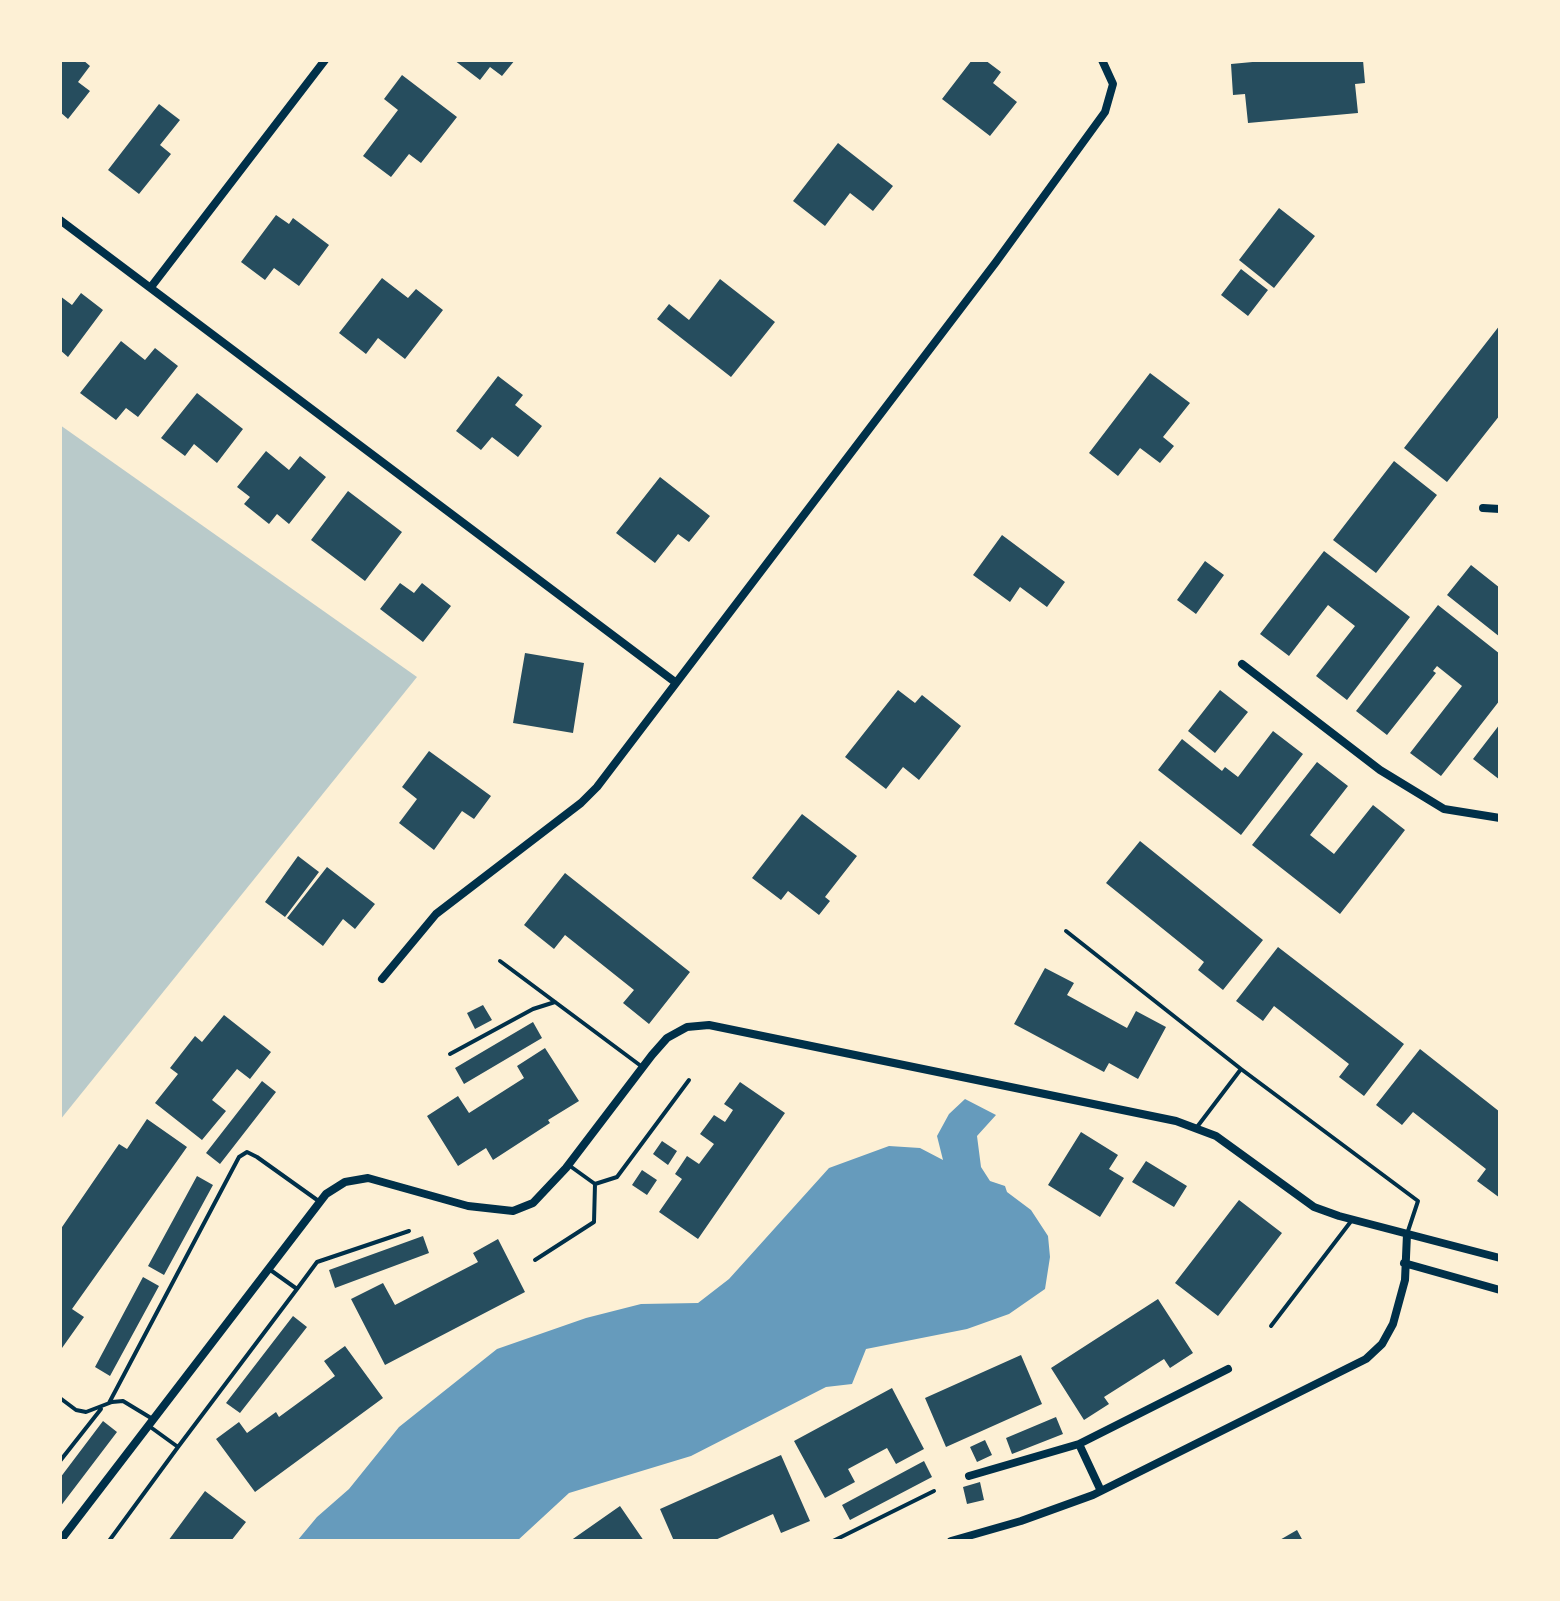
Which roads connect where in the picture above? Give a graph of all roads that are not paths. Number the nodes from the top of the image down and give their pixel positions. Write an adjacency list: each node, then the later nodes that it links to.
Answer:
1 (325, 60): 4 (street)
2 (1102, 60): 8 (street)
3 (60, 220): 4 (street)
4 (151, 287): 8 (street)
5 (1483, 508): 6 (street)
6 (1500, 509)
7 (1242, 664): 9 (street)
8 (675, 682): 12 (street)
9 (1500, 818)
10 (1066, 931): 16 (lane)
11 (500, 961): 13 (lane)
12 (382, 979)
13 (555, 1002): 14 (lane); 15 (lane)
14 (450, 1054)
15 (643, 1068): 18 (street); 19 (street)
16 (1241, 1069): 18 (lane); 24 (lane)
17 (689, 1080): 20 (lane)
18 (1197, 1127): 22 (street)
19 (568, 1165): 20 (lane); 21 (street)
20 (595, 1184): 26 (lane)
21 (320, 1202): 28 (street); 34 (lane)
22 (1352, 1220): 24 (street); 31 (lane)
23 (409, 1231): 29 (lane)
24 (1407, 1234): 25 (street); 27 (street)
25 (1500, 1258)
26 (535, 1260)
27 (1404, 1263): 30 (street); 42 (street)
28 (269, 1269): 29 (lane); 36 (street)
29 (297, 1289): 38 (lane)
30 (1500, 1290)
31 (1271, 1326)
32 (1228, 1369): 37 (street)
33 (60, 1398): 35 (lane)
34 (109, 1403): 35 (lane); 36 (lane)
35 (103, 1407): 39 (lane)
36 (151, 1423): 38 (lane); 43 (street)
37 (1079, 1444): 40 (street); 42 (street)
38 (178, 1447): 44 (lane)
39 (60, 1461)
40 (969, 1476)
41 (934, 1491): 45 (lane)
42 (1101, 1491): 46 (street)
43 (60, 1541)
44 (109, 1541)
45 (833, 1541)
46 (951, 1541)

